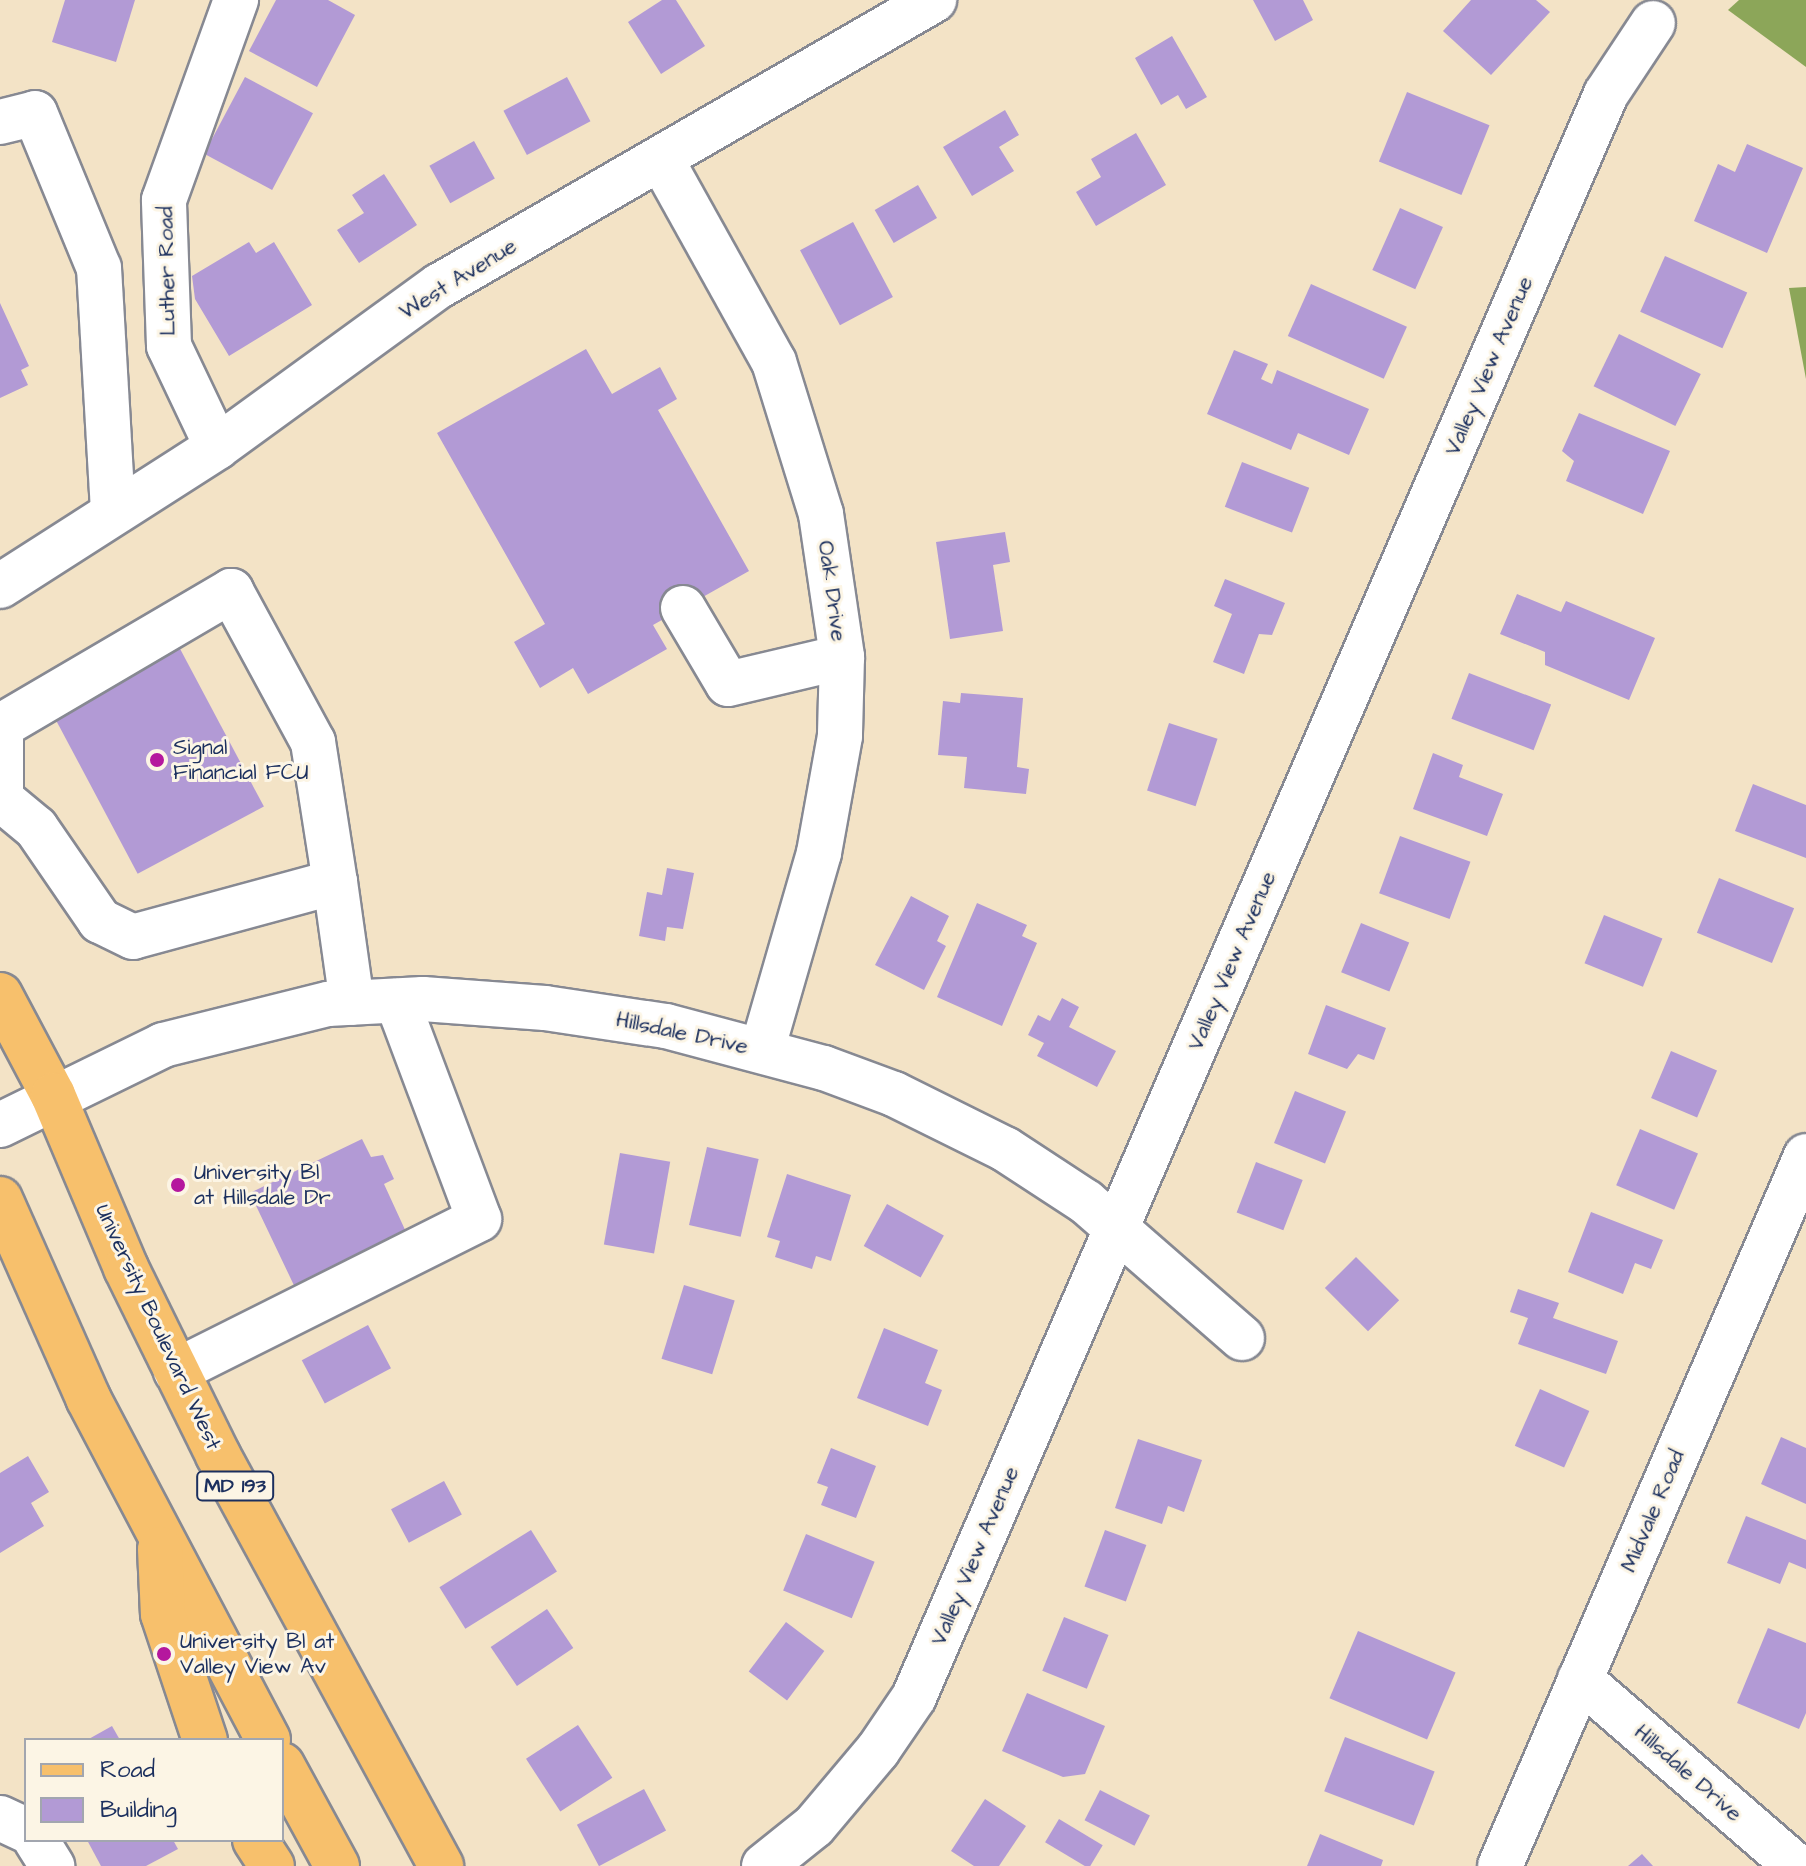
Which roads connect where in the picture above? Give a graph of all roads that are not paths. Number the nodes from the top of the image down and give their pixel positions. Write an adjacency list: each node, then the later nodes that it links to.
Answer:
1 (236, 0): 6 (street, Luther Road)
2 (934, 0): 5 (street, West Avenue)
3 (1653, 23): 21 (street, Valley View Avenue)
4 (0, 122): 7 (street)
5 (661, 159): 6 (street, West Avenue); 10 (street, Oak Drive)
6 (217, 447): 7 (street, West Avenue)
7 (113, 513): 8 (street, West Avenue)
8 (0, 586)
9 (683, 608): 10 (street)
10 (842, 657): 16 (street, Oak Drive)
11 (0, 799): 12 (street); 12 (street)
12 (335, 882): 15 (street)
13 (0, 995): 17 (main road, University Boulevard West / MD 193)
14 (397, 1001): 15 (street, Hillsdale Drive); 16 (street, Hillsdale Drive); 23 (street)
15 (352, 1003): 17 (street, Hillsdale Drive)
16 (762, 1050): 21 (street, Hillsdale Drive)
17 (53, 1095): 18 (street, Hillsdale Drive); 23 (main road, University Boulevard West / MD 193)
18 (0, 1125)
19 (1806, 1156): 25 (street, Midvale Road)
20 (0, 1199): 24 (main road)
21 (1116, 1230): 22 (street, Hillsdale Drive); 37 (street, Valley View Avenue)
22 (1242, 1338)
23 (176, 1371): 36 (main road, University Boulevard West / MD 193)
24 (160, 1535): 26 (main road); 27 (main road)
25 (1580, 1679): 38 (street, Midvale Road); 39 (street, Hillsdale Drive)
26 (204, 1738)
27 (267, 1738)
28 (284, 1769): 35 (main road)
29 (0, 1818): 30 (street)
30 (24, 1829)
31 (37, 1842): 33 (street)
32 (256, 1842): 34 (main road)
33 (52, 1866)
34 (272, 1866)
35 (337, 1866)
36 (441, 1866)
37 (764, 1866)
38 (1500, 1866)
39 (1796, 1866)

